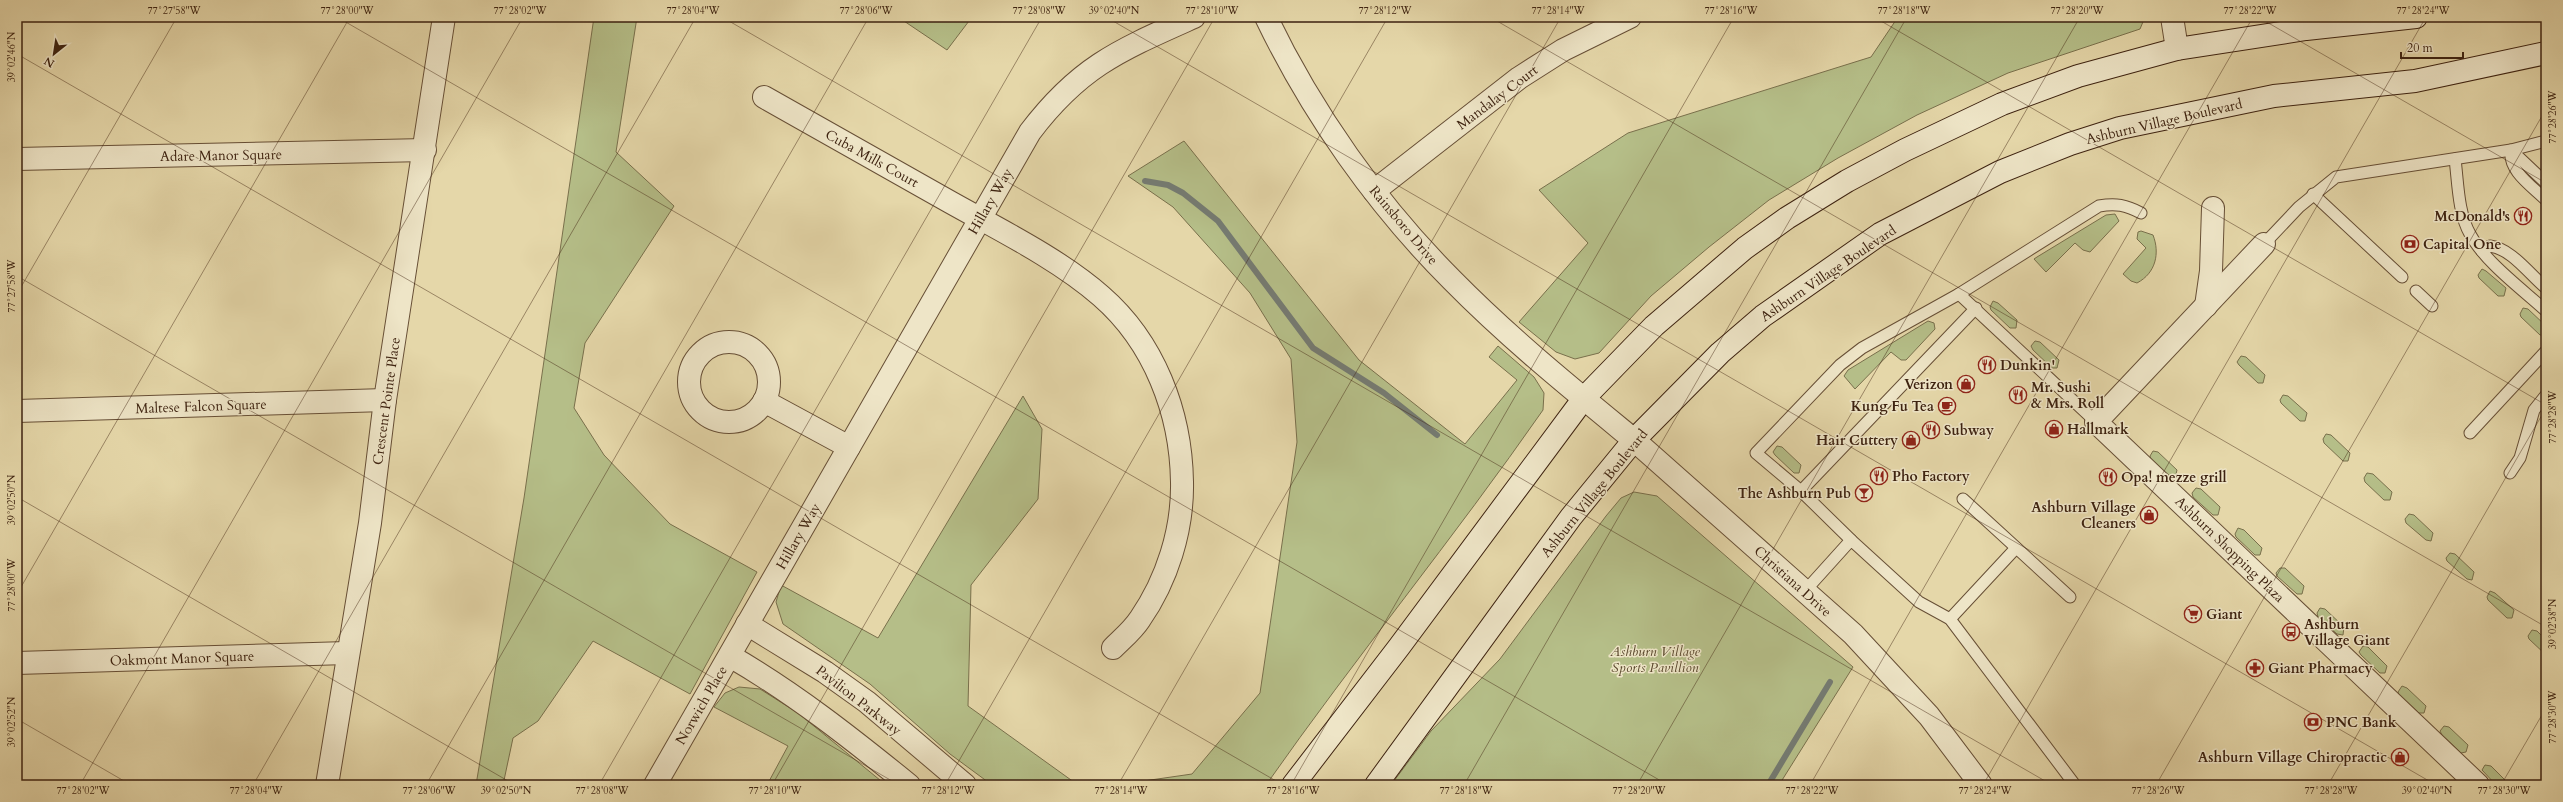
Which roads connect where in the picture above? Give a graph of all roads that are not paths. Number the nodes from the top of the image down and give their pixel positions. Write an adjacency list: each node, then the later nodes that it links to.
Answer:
1 (444, 17): 11 (street, Crescent Pointe Place)
2 (1194, 17): 21 (street, Hillary Way)
3 (1266, 17): 16 (street, Rainsboro Drive)
4 (1630, 17): 16 (street, Mandalay Court)
5 (2172, 17): 7 (street)
6 (2416, 17): 7 (street)
7 (2178, 49): 34 (street)
8 (2546, 54): 40 (street, Ashburn Village Boulevard)
9 (764, 97): 21 (street, Cuba Mills Court)
10 (2546, 141): 12 (lane)
11 (425, 150): 13 (street, Adare Manor Square); 35 (street, Crescent Pointe Place)
12 (2511, 150): 14 (lane); 15 (lane); 18 (lane)
13 (17, 159)
14 (2455, 159): 17 (lane); 23 (lane)
15 (2546, 183)
16 (1374, 191): 34 (street, Rainsboro Drive)
17 (2313, 194): 22 (lane); 24 (lane)
18 (2546, 200)
19 (2213, 208): 28 (street)
20 (2141, 213): 27 (lane)
21 (979, 218): 41 (street, Hillary Way); 51 (street, Cuba Mills Court)
22 (2264, 244): 28 (street)
23 (2482, 251): 25 (lane); 31 (lane)
24 (2402, 277)
25 (2546, 288)
26 (2416, 291): 29 (lane)
27 (1959, 294): 30 (lane); 43 (lane)
28 (2206, 306): 38 (street)
29 (2432, 306)
30 (1976, 308): 38 (lane); 43 (lane)
31 (2546, 311)
32 (2546, 352): 39 (lane)
33 (2546, 395): 42 (lane)
34 (1584, 398): 40 (street, Christiana Drive); 59 (street)
35 (385, 400): 37 (street, Maltese Falcon Square); 52 (street, Crescent Pointe Place)
36 (764, 401): 41 (street)
37 (17, 411)
38 (2096, 422): 63 (street, Ashburn Shopping Plaza)
39 (2470, 433)
40 (1634, 440): 47 (street, Christiana Drive); 60 (street, Ashburn Village Boulevard)
41 (849, 447): 50 (street, Hillary Way)
42 (2510, 473)
43 (1801, 491): 45 (lane)
44 (1963, 499): 46 (lane)
45 (1851, 540): 47 (lane); 49 (lane)
46 (2016, 548): 48 (lane); 49 (lane)
47 (1805, 591): 61 (street, Christiana Drive)
48 (2070, 597)
49 (1950, 619): 62 (lane)
50 (747, 624): 53 (street, Norwich Place); 58 (street, Pavilion Parkway)
51 (1113, 648)
52 (347, 653): 54 (street, Oakmont Manor Square); 55 (street, Crescent Pointe Place)
53 (730, 656): 56 (street, Norwich Place); 57 (street)
54 (17, 663)
55 (327, 785)
56 (655, 785)
57 (909, 785)
58 (965, 785)
59 (1293, 785)
60 (1376, 785)
61 (1981, 785)
62 (2075, 785)
63 (2478, 785)

